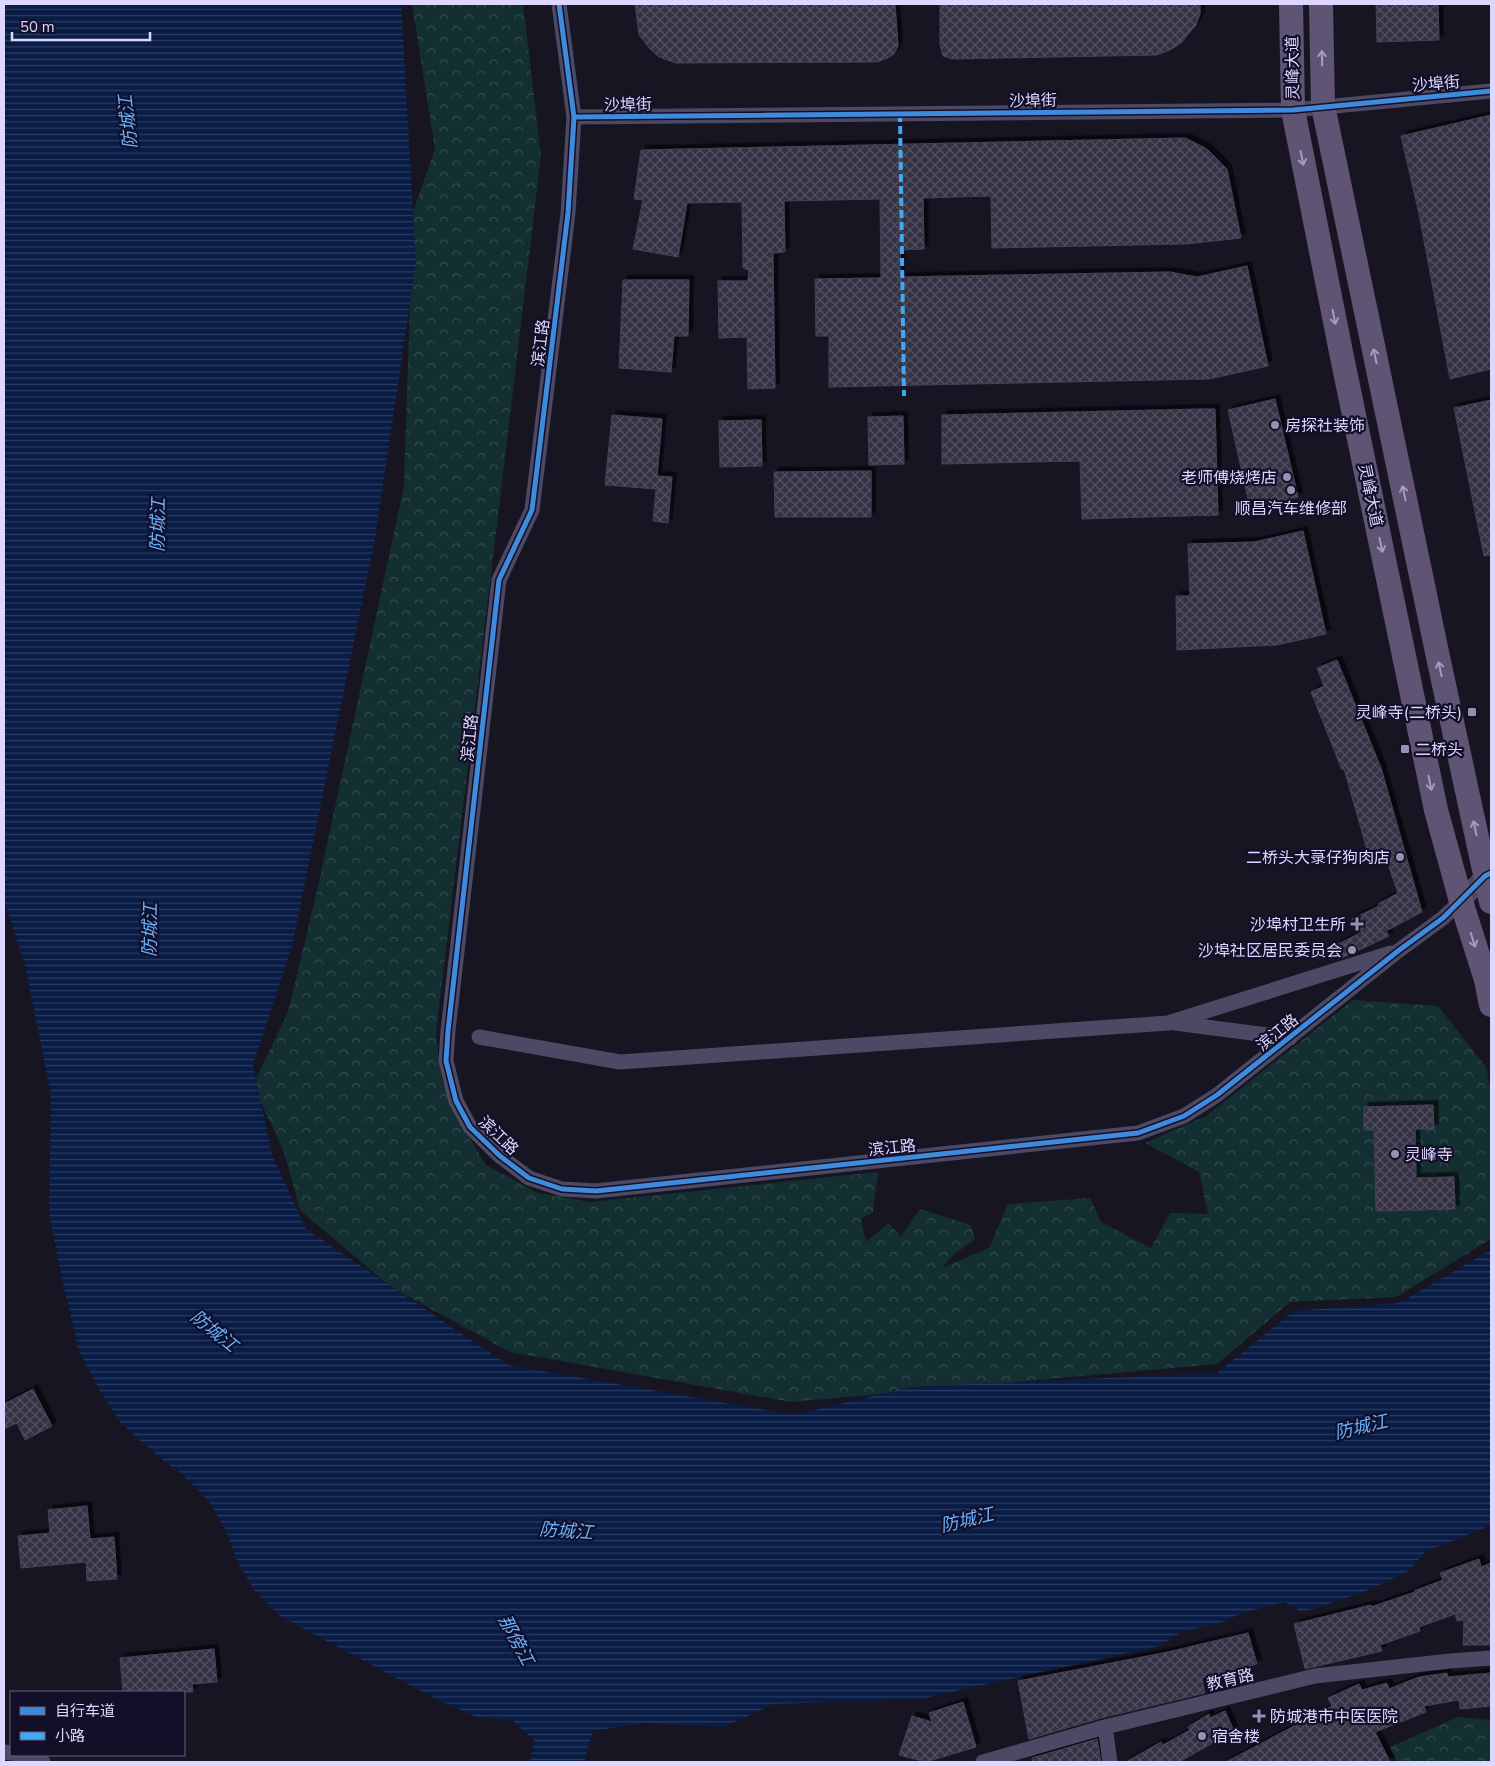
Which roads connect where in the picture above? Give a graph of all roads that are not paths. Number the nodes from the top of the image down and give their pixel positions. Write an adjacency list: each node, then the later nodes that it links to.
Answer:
1 (558, 4): 7 (street, 滨江路)
2 (1291, 4): 6 (main road, 灵峰大道)
3 (1321, 4): 5 (main road, 灵峰大道, one-way to 3)
4 (1491, 91): 5 (street, 沙埠街)
5 (1323, 106): 6 (street, 沙埠街); 8 (main road, 灵峰大道, one-way to 5)
6 (1293, 110): 7 (street, 沙埠街); 9 (main road, 灵峰大道, one-way to 9)
7 (574, 117): 15 (street, 滨江路)
8 (1488, 874): 9 (street, 滨江路); 10 (main road, 灵峰大道)
9 (1461, 901): 11 (street, 滨江路); 12 (main road, 灵峰大道, one-way to 12)
10 (1491, 902)
11 (1398, 951): 13 (street); 15 (street, 滨江路)
12 (1491, 1005)
13 (1168, 1023): 14 (street); 15 (street)
14 (479, 1037)
15 (1290, 1038)
16 (1491, 1658): 17 (street, 教育路)
17 (1105, 1727): 20 (street, 教育路); 21 (street)
18 (22, 1756): 19 (street)
19 (43, 1762)
20 (983, 1762)
21 (1110, 1762)

